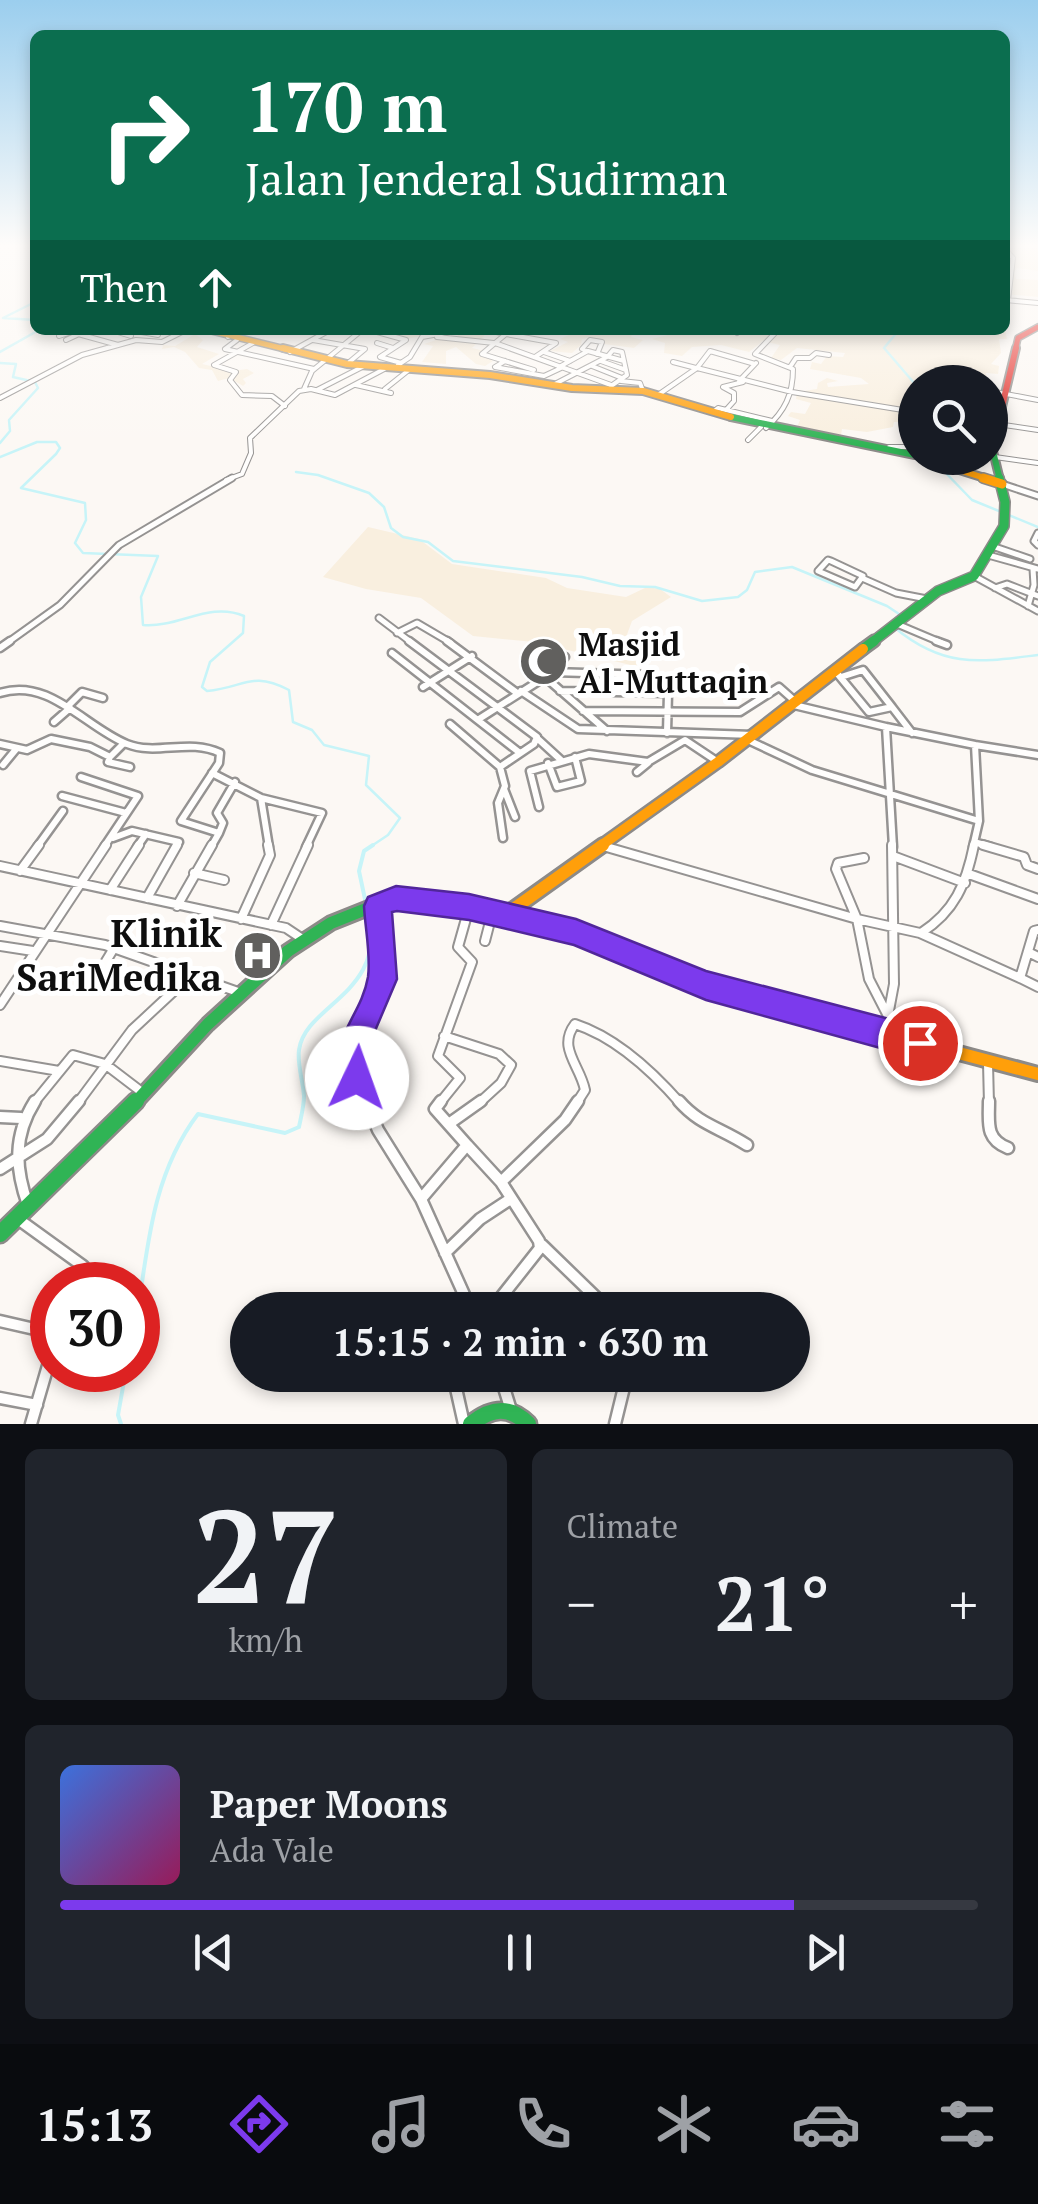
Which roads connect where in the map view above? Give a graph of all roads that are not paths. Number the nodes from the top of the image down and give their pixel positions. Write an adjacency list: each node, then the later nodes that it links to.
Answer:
1 (1038, 327): 67 (street)
2 (63, 335): 18 (street)
3 (72, 335): 25 (street)
4 (86, 335): 30 (street)
5 (124, 335): 22 (street)
6 (134, 335): 22 (street)
7 (154, 335): 19 (street)
8 (176, 335): 22 (street)
9 (237, 335): 37 (street)
10 (240, 335): 28 (street)
11 (355, 335): 31 (street)
12 (390, 335): 32 (street)
13 (432, 335): 21 (street)
14 (506, 335): 29 (street)
15 (518, 335): 24 (street)
16 (538, 335): 24 (street)
17 (773, 335): 42 (street)
18 (59, 336)
19 (158, 336)
20 (320, 336): 23 (street); 26 (street)
21 (426, 336): 29 (street); 33 (street)
22 (132, 338): 30 (street)
23 (333, 339)
24 (531, 339): 36 (street)
25 (66, 340)
26 (312, 340): 31 (street); 34 (street)
27 (377, 343): 32 (street)
28 (253, 344): 34 (street); 37 (street)
29 (496, 344): 40 (street); 45 (street)
30 (120, 345): 78 (street)
31 (339, 346): 44 (street); 51 (street)
32 (397, 346): 33 (street); 55 (street)
33 (414, 348): 55 (street)
34 (286, 351): 43 (street); 44 (street)
35 (588, 351): 38 (street); 38 (street); 46 (street)
36 (543, 352): 40 (street); 46 (street)
37 (237, 353): 43 (street); 80 (street)
38 (597, 354): 41 (street)
39 (829, 355): 57 (street)
40 (535, 356): 48 (street)
41 (608, 356): 47 (street); 61 (street)
42 (761, 358): 52 (street); 57 (street)
43 (264, 360): 50 (street)
44 (324, 360): 51 (street); 60 (street)
45 (504, 361): 63 (street); 63 (street)
46 (570, 361): 56 (street)
47 (600, 361): 53 (street); 61 (street)
48 (550, 362): 56 (street); 63 (street)
49 (673, 362): 58 (street)
50 (282, 364): 59 (street); 60 (street)
51 (347, 364): 54 (street)
52 (756, 364): 58 (street); 66 (street)
53 (591, 365): 62 (street); 68 (street)
54 (368, 366): 55 (street); 74 (street)
55 (395, 366): 63 (street); 70 (street); 70 (street)
56 (561, 367): 62 (street); 63 (street)
57 (790, 367): 75 (street)
58 (697, 368): 65 (street); 76 (street)
59 (269, 369)
60 (314, 369): 73 (street)
61 (626, 370): 68 (street)
62 (577, 373): 64 (street); 71 (street)
63 (528, 375): 71 (street)
64 (592, 378): 68 (street); 72 (street)
65 (727, 378): 66 (street); 69 (street)
66 (741, 381): 75 (street); 82 (street)
67 (1008, 381)
68 (616, 383): 72 (street); 76 (street)
69 (716, 383)
70 (355, 384): 74 (street)
71 (552, 386): 72 (street)
72 (577, 388)
73 (304, 389): 74 (street); 80 (street)
74 (316, 390)
75 (792, 392): 81 (street); 84 (street)
76 (658, 395): 83 (street)
77 (1008, 395): 79 (street)
78 (0, 398)
79 (1038, 400)
80 (285, 406): 115 (street)
81 (898, 409)
82 (726, 410): 83 (street); 84 (street)
83 (713, 412): 84 (street)
84 (767, 426): 87 (street); 88 (street)
85 (1008, 429): 86 (street)
86 (1038, 430)
87 (748, 440)
88 (889, 446): 89 (street); 90 (street)
89 (898, 447)
90 (898, 449)
91 (1008, 459): 92 (street)
92 (1038, 464)
93 (975, 475): 95 (street)
94 (1000, 475): 95 (street)
95 (1002, 484): 96 (street); 99 (street)
96 (1038, 496)
97 (1038, 533): 98 (street)
98 (1038, 545)
99 (990, 551): 100 (street); 101 (street); 102 (street)
100 (1030, 558)
101 (1036, 569): 106 (street)
102 (974, 576): 104 (street); 108 (street)
103 (862, 578): 103 (street); 105 (street)
104 (995, 588): 106 (street); 109 (street)
105 (888, 590): 107 (street)
106 (1035, 594): 109 (street)
107 (906, 596): 108 (street)
108 (928, 600): 112 (street)
109 (1028, 606): 110 (street)
110 (1038, 612)
111 (379, 618): 113 (street)
112 (895, 626): 114 (street); 121 (street)
113 (397, 633): 117 (street); 119 (street)
114 (947, 645)
115 (0, 648)
116 (392, 653): 122 (street)
117 (472, 656): 119 (street); 124 (street)
118 (565, 657): 120 (street)
119 (450, 668): 122 (street); 131 (street)
120 (549, 674): 124 (street); 125 (street); 127 (street)
121 (838, 675): 129 (street); 132 (street); 132 (street)
122 (432, 681): 123 (street); 135 (street)
123 (423, 687)
124 (519, 692): 131 (street); 139 (street)
125 (560, 692): 127 (street); 133 (street)
126 (0, 693): 130 (street)
127 (668, 693): 134 (street)
128 (103, 698): 130 (street)
129 (796, 704): 134 (street); 138 (street); 142 (street)
130 (69, 707): 136 (street); 144 (street)
131 (498, 707): 135 (street); 143 (street)
132 (892, 708): 141 (street)
133 (582, 711): 134 (street); 139 (street)
134 (668, 713): 140 (street)
135 (479, 720): 148 (street)
136 (54, 722)
137 (450, 724): 158 (street)
138 (886, 727): 141 (street); 164 (street)
139 (607, 731): 140 (street)
140 (666, 733): 142 (street)
141 (912, 733): 146 (street)
142 (751, 738): 154 (street); 164 (street)
143 (538, 740): 148 (street); 152 (street)
144 (124, 743): 150 (street); 160 (street)
145 (0, 744): 147 (street)
146 (975, 744): 149 (street); 171 (street)
147 (17, 748): 150 (street); 155 (street)
148 (520, 754): 158 (street)
149 (1038, 755)
150 (110, 757): 157 (street)
151 (575, 758): 152 (street); 153 (street); 156 (street)
152 (562, 761): 156 (street)
153 (648, 762): 154 (street); 159 (street)
154 (718, 762): 177 (street)
155 (3, 764)
156 (548, 764): 167 (street)
157 (130, 767)
158 (500, 767): 163 (street)
159 (637, 772)
160 (212, 773): 162 (street); 172 (street)
161 (81, 777): 169 (street)
162 (235, 782): 166 (street); 172 (street)
163 (504, 790): 170 (street); 174 (street)
164 (889, 794): 171 (street); 178 (street)
165 (62, 796): 169 (street)
166 (261, 798): 194 (street); 196 (street)
167 (539, 807)
168 (63, 811): 182 (street)
169 (126, 813): 175 (street)
170 (515, 816)
171 (979, 821): 176 (street)
172 (219, 833): 183 (street)
173 (146, 834): 175 (street); 187 (street); 188 (street)
174 (503, 838)
175 (109, 839): 186 (street)
176 (974, 842): 181 (street); 184 (street)
177 (603, 846): 193 (street); 195 (street)
178 (893, 856): 184 (street); 198 (street)
179 (864, 858): 195 (street)
180 (0, 866): 182 (street)
181 (1038, 869)
182 (20, 871): 186 (street)
183 (194, 874): 185 (street); 190 (street)
184 (967, 878): 189 (street); 200 (street)
185 (224, 880)
186 (80, 884): 187 (street); 201 (street)
187 (110, 890): 188 (street)
188 (146, 898): 190 (street)
189 (1038, 899)
190 (177, 906): 194 (street)
191 (371, 907): 192 (street); 202 (street); 233 (street)
192 (469, 907): 193 (street); 218 (street)
193 (499, 914): 203 (street); 217 (street)
194 (241, 919): 196 (street)
195 (857, 919): 198 (street); 216 (street)
196 (271, 925): 202 (street)
197 (0, 926): 201 (street)
198 (893, 928): 200 (street); 216 (street)
199 (1038, 930): 207 (street)
200 (920, 933): 210 (street)
201 (46, 934): 205 (street); 206 (street)
202 (304, 940): 214 (street)
203 (485, 941)
204 (0, 946): 206 (street)
205 (114, 948): 209 (street); 212 (street)
206 (33, 952): 213 (street)
207 (1028, 952): 208 (street); 210 (street)
208 (1038, 958)
209 (190, 976): 214 (street); 221 (street)
210 (1020, 978): 211 (street)
211 (1038, 987)
212 (89, 990)
213 (4, 992): 215 (street)
214 (238, 992): 224 (street)
215 (0, 1004)
216 (887, 1015): 217 (street)
217 (885, 1034): 220 (street)
218 (444, 1036): 227 (street); 227 (street)
219 (0, 1061): 222 (street)
220 (988, 1061): 223 (street); 230 (street)
221 (104, 1064): 222 (street); 224 (street); 231 (street)
222 (59, 1070): 226 (street)
223 (1038, 1074)
224 (144, 1094): 235 (street)
225 (0, 1117): 226 (street)
226 (21, 1118): 231 (street)
227 (450, 1123): 228 (street)
228 (467, 1145): 232 (street); 233 (street)
229 (746, 1146): 232 (street)
230 (1008, 1148)
231 (5, 1167): 235 (street)
232 (501, 1182): 234 (street)
233 (421, 1199): 239 (street)
234 (509, 1200): 238 (street); 239 (street)
235 (30, 1207): 236 (street)
236 (17, 1218): 237 (street); 240 (street)
237 (0, 1234)
238 (541, 1244): 242 (street); 243 (street)
239 (445, 1253): 241 (street)
240 (77, 1262)
241 (463, 1292)
242 (505, 1292)
243 (590, 1292)
244 (0, 1322): 245 (street)
245 (30, 1328)
246 (41, 1392): 251 (street)
247 (457, 1392): 254 (street)
248 (508, 1392): 252 (street)
249 (622, 1392): 256 (street)
250 (0, 1398): 251 (street)
251 (37, 1405): 253 (street)
252 (510, 1408): 254 (street); 255 (street)
253 (31, 1424)
254 (467, 1424)
255 (528, 1424)
256 (615, 1424)

